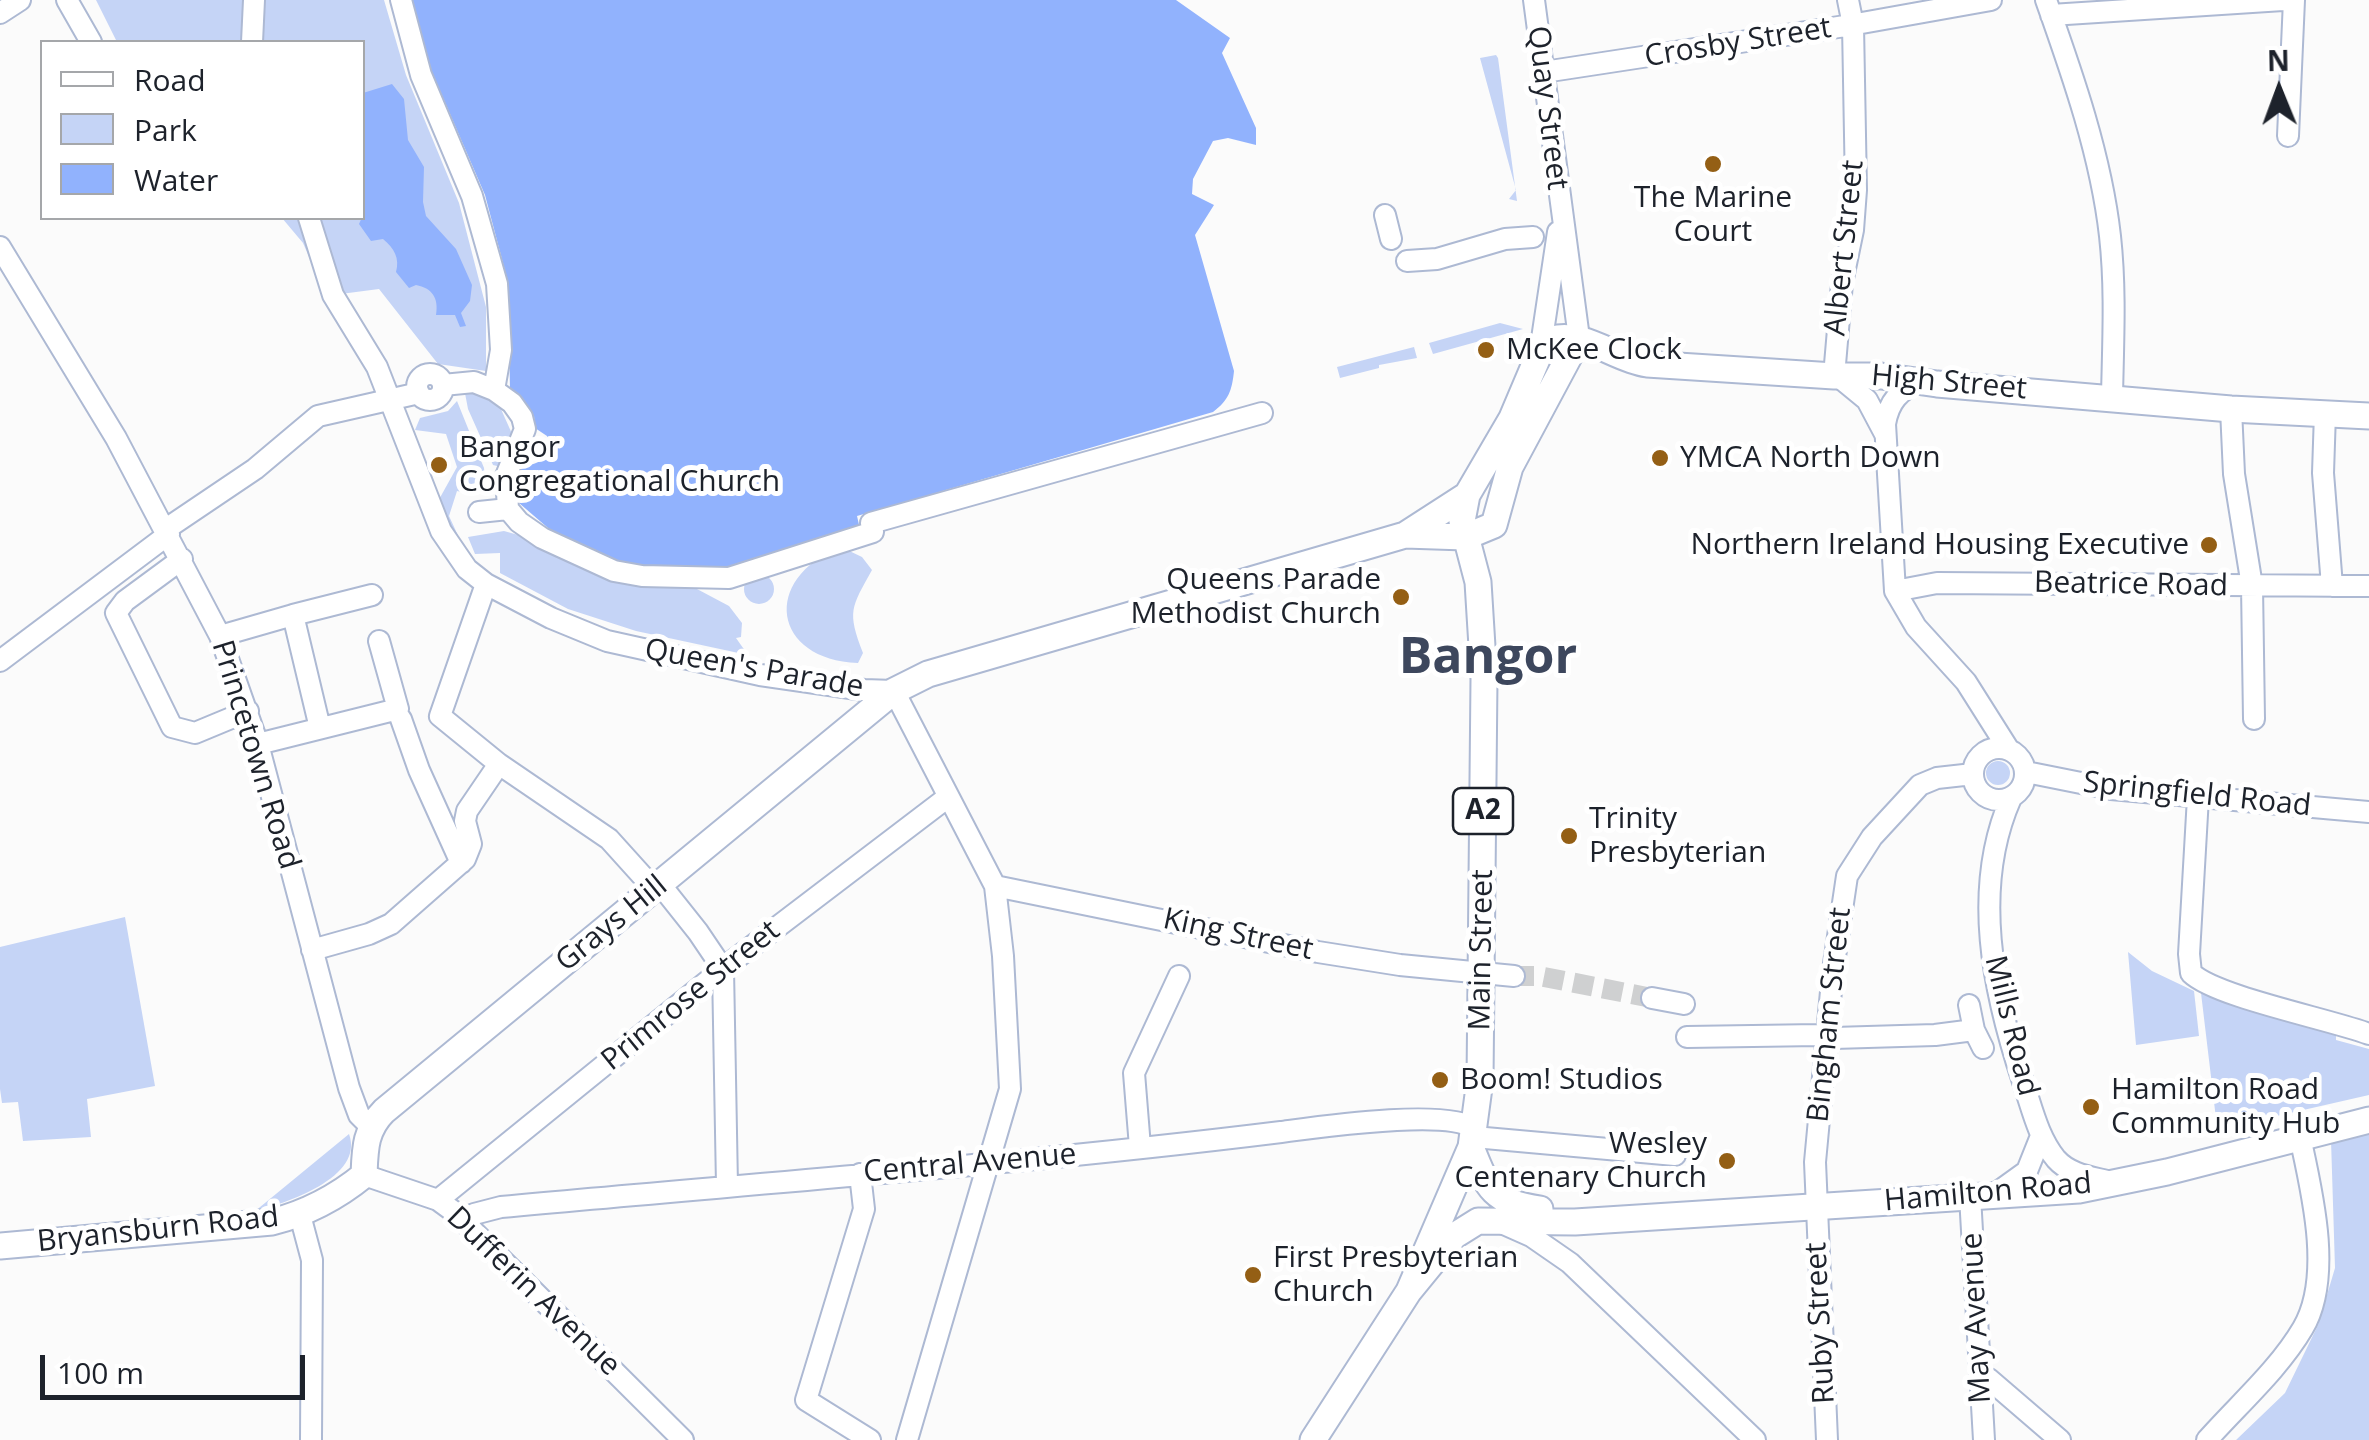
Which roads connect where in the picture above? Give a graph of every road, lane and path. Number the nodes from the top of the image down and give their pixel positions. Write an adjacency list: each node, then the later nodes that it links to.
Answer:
1 (20, 0): 11 (street)
2 (68, 0): 13 (street)
3 (254, 0): 14 (street)
4 (401, 0): 27 (street)
5 (1534, 0): 15 (street, Quay Street)
6 (1848, 0): 12 (street, Albert Street)
7 (1990, 0): 12 (street, Crosby Street)
8 (2283, 0): 10 (street)
9 (2294, 0): 16 (street)
10 (2049, 8): 28 (street)
11 (0, 14)
12 (1853, 25): 15 (street, Crosby Street); 25 (street, Albert Street)
13 (91, 40)
14 (252, 40)
15 (1544, 72): 19 (street, Quay Street)
16 (2288, 136)
17 (1385, 215): 20 (street)
18 (310, 220): 29 (street, Queen's Parade)
19 (1560, 221): 22 (street); 23 (street); 24 (street)
20 (1391, 239)
21 (0, 248): 38 (street, Princetown Road)
22 (1407, 261)
23 (1579, 338): 24 (main road); 25 (main road, High Street); 40 (main road)
24 (1540, 352): 35 (main road)
25 (1836, 377): 26 (main road, High Street); 34 (street)
26 (1920, 382): 28 (main road, High Street); 34 (street)
27 (494, 390): 29 (street); 36 (street)
28 (2112, 397): 30 (main road, High Street)
29 (388, 400): 38 (street); 42 (street, Queen's Parade)
30 (2231, 408): 32 (main road, High Street); 43 (street)
31 (1262, 413): 36 (street)
32 (2325, 414): 33 (main road, High Street); 44 (street)
33 (2369, 416)
34 (1886, 436): 46 (street)
35 (1467, 496): 39 (main road); 40 (main road, Main Street / A2)
36 (508, 509): 37 (street)
37 (479, 512)
38 (168, 532): 41 (street, Princetown Road); 51 (street)
39 (1405, 535): 40 (main road); 52 (main road, Queen's Parade)
40 (1465, 537): 71 (main road, Main Street / A2)
41 (182, 559): 49 (street, Princetown Road); 53 (street)
42 (486, 584): 52 (street, Queen's Parade); 59 (street)
43 (2252, 586): 44 (street, Beatrice Road); 46 (street, Beatrice Road); 54 (street)
44 (2332, 586): 45 (street, Beatrice Road)
45 (2369, 586)
46 (1895, 591): 58 (street)
47 (372, 595): 48 (street)
48 (292, 615): 49 (street); 56 (street)
49 (220, 636): 53 (street, Princetown Road)
50 (379, 641): 56 (street)
51 (0, 660)
52 (894, 691): 62 (street); 67 (main road, Grays Hill)
53 (248, 711): 57 (street, Princetown Road)
54 (2254, 718)
55 (401, 719): 66 (street)
56 (320, 728): 57 (street)
57 (258, 744): 69 (street, Princetown Road)
58 (2009, 750): 60 (street); 61 (street)
59 (499, 764): 66 (street); 67 (street)
60 (2026, 772): 63 (street, Springfield Road); 64 (street)
61 (1972, 774): 64 (street); 78 (street, Bingham Street)
62 (948, 797): 68 (street); 70 (street, Primrose Street)
63 (2198, 797): 65 (street, Springfield Road); 77 (street)
64 (2012, 798): 82 (street, Mills Road)
65 (2369, 812)
66 (462, 863): 69 (street)
67 (658, 886): 70 (street); 81 (main road, Grays Hill)
68 (995, 886): 71 (street, King Street); 87 (street)
69 (312, 950): 81 (street, Princetown Road)
70 (723, 969): 91 (street); 93 (street, Primrose Street)
71 (1482, 972): 73 (street, King Street); 83 (main road, Main Street / A2)
72 (1179, 976): 85 (street)
73 (1514, 976)
74 (1652, 998): 75 (street)
75 (1684, 1004)
76 (1970, 1004): 78 (street)
77 (2369, 1034)
78 (1826, 1036): 79 (street); 94 (street, Bingham Street)
79 (1687, 1037)
80 (2369, 1120): 84 (main road, Hamilton Road)
81 (370, 1126): 89 (main road)
82 (2041, 1136): 90 (street, Mills Road); 92 (street, Mills Road)
83 (1474, 1137): 85 (street, Central Avenue); 86 (street, Central Avenue); 97 (main road, Hamilton Road); 101 (main road, Main Street / A2)
84 (2300, 1138): 90 (main road, Hamilton Road); 112 (street)
85 (1140, 1147): 87 (street, Central Avenue)
86 (1674, 1155)
87 (990, 1164): 88 (street, Central Avenue); 106 (street)
88 (860, 1174): 91 (street, Central Avenue); 105 (street)
89 (364, 1175): 93 (street, Dufferin Avenue); 95 (main road, Bryansburn Road)
90 (2112, 1182): 92 (main road, Hamilton Road)
91 (727, 1186): 98 (street, Central Avenue)
92 (1982, 1195): 94 (main road, Hamilton Road); 102 (street, May Avenue)
93 (438, 1200): 98 (street, Dufferin Avenue)
94 (1814, 1206): 97 (main road, Hamilton Road); 109 (street, Ruby Street)
95 (300, 1215): 99 (main road, Bryansburn Road); 103 (street)
96 (1488, 1220): 97 (main road, Hamilton Road); 100 (street); 101 (main road, Main Street)
97 (1587, 1221): 100 (street)
98 (466, 1222): 104 (street, Dufferin Avenue)
99 (0, 1246)
100 (1570, 1263): 108 (street)
101 (1409, 1291): 107 (main road, Main Street / A2)
102 (1981, 1376): 110 (street, May Avenue); 111 (street)
103 (311, 1440)
104 (683, 1440)
105 (870, 1440)
106 (907, 1440)
107 (1314, 1440)
108 (1755, 1440)
109 (1828, 1440)
110 (1984, 1440)
111 (2060, 1440)
112 (2208, 1440)

